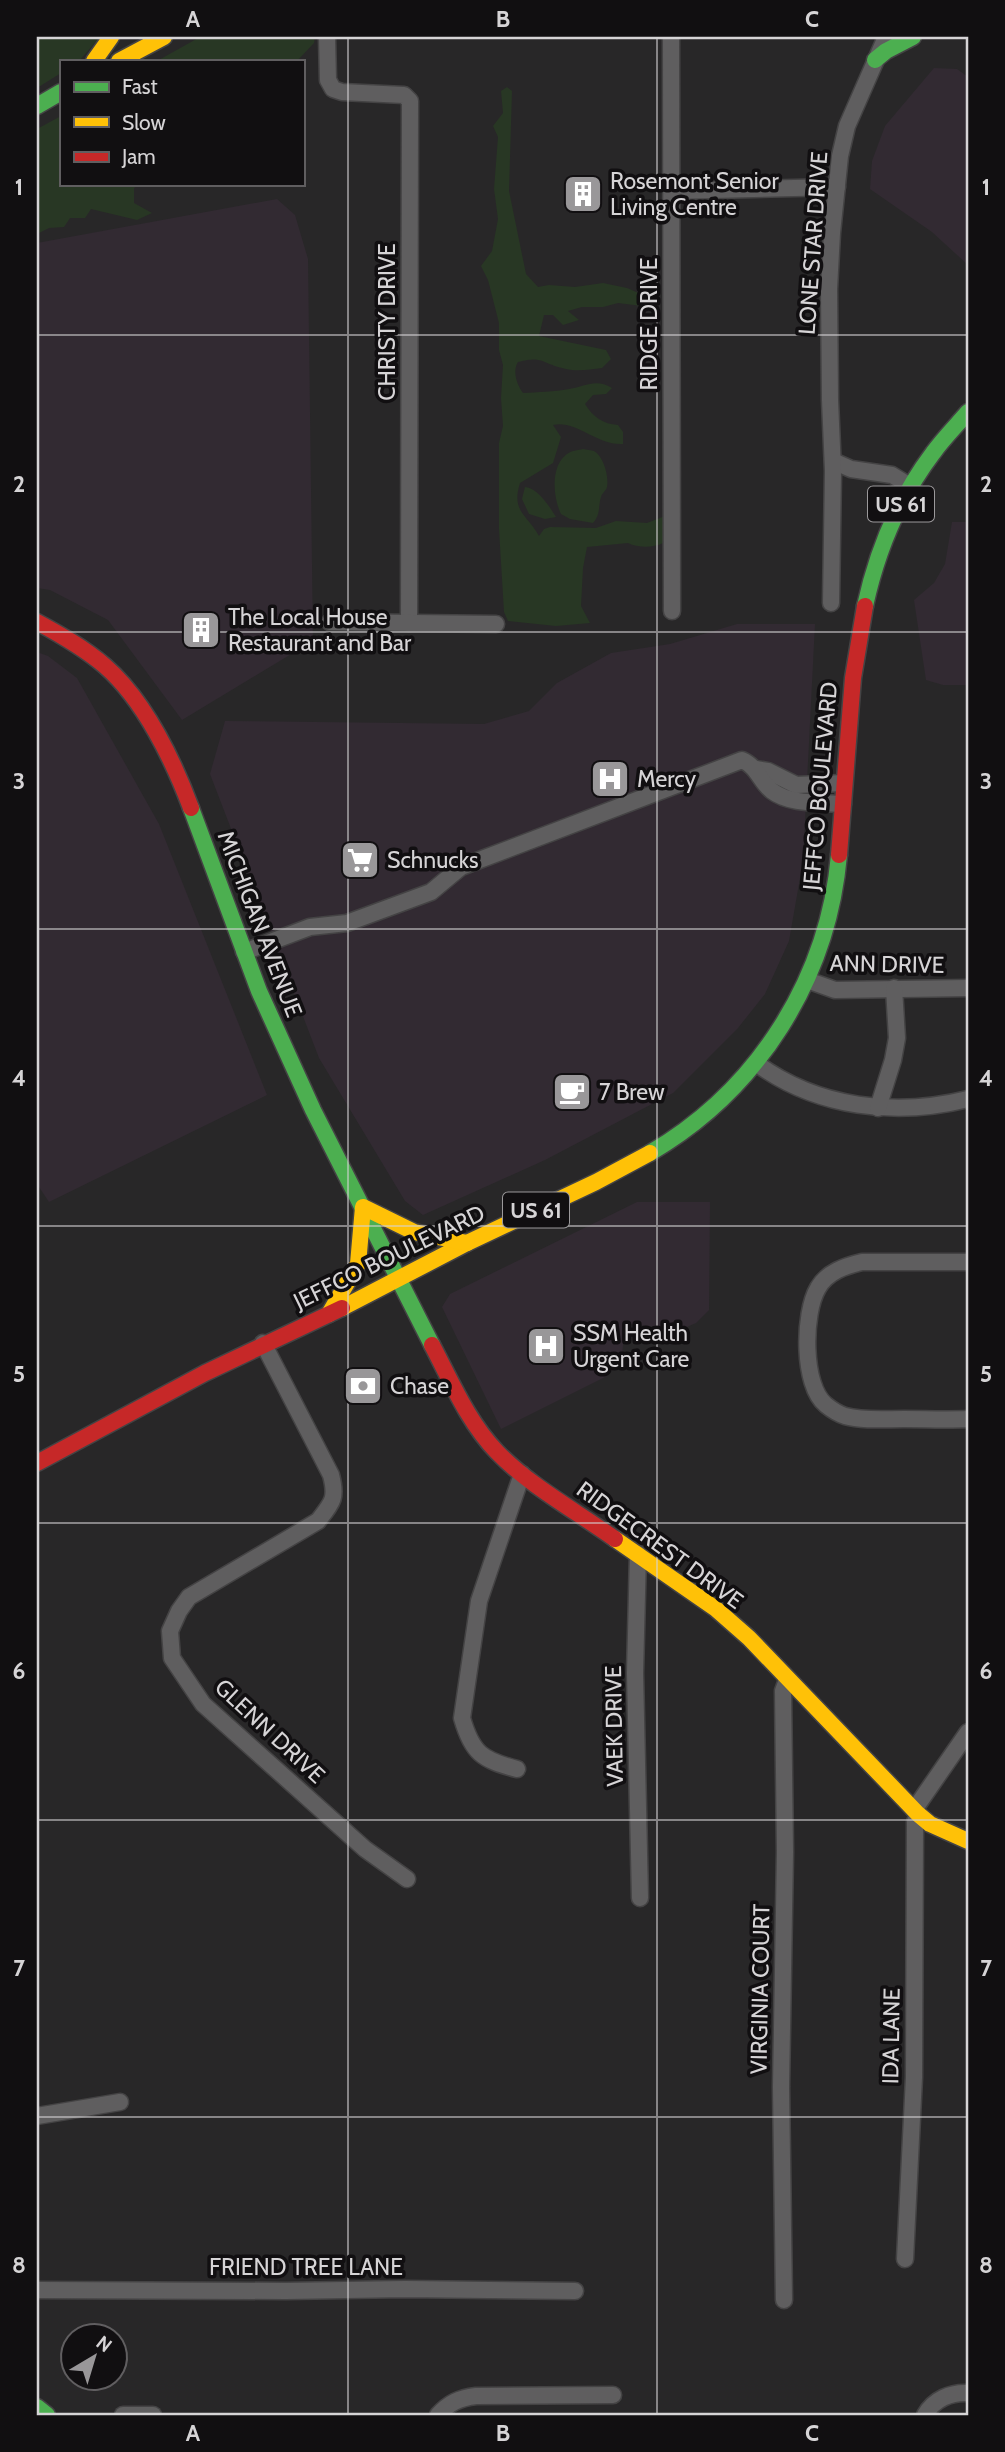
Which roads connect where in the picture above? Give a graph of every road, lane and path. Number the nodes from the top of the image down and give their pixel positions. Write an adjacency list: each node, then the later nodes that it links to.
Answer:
1 (111, 37): 8 (main road)
2 (164, 37): 9 (main road)
3 (327, 37): 22 (street, CHRISTY DRIVE)
4 (671, 37): 14 (street, RIDGE DRIVE)
5 (872, 37): 10 (main road)
6 (886, 37): 10 (street, LONE STAR DRIVE)
7 (913, 37): 10 (main road)
8 (95, 60)
9 (121, 60)
10 (875, 60): 13 (street, LONE STAR DRIVE)
11 (60, 93): 12 (main road)
12 (37, 106)
13 (837, 187): 14 (street); 16 (street, LONE STAR DRIVE)
14 (672, 191): 19 (street, RIDGE DRIVE)
15 (968, 412): 17 (main road, JEFFCO BOULEVARD / US 61)
16 (833, 461): 17 (street); 18 (street, LONE STAR DRIVE)
17 (910, 486): 25 (main road, JEFFCO BOULEVARD / US 61)
18 (831, 603)
19 (673, 611)
20 (37, 622): 27 (main road, MICHIGAN AVENUE)
21 (330, 622): 22 (street)
22 (409, 623): 23 (street)
23 (496, 624)
24 (756, 769): 25 (street); 26 (street); 27 (street)
25 (844, 783): 26 (main road, JEFFCO BOULEVARD / US 61)
26 (843, 804): 28 (main road, JEFFCO BOULEVARD / US 61)
27 (244, 952): 34 (main road, MICHIGAN AVENUE)
28 (807, 979): 29 (street, ANN DRIVE); 31 (main road, JEFFCO BOULEVARD / US 61)
29 (894, 988): 30 (street, ANN DRIVE); 33 (street)
30 (968, 988)
31 (756, 1063): 33 (street); 35 (main road, JEFFCO BOULEVARD / US 61)
32 (968, 1099): 33 (street)
33 (878, 1108)
34 (363, 1206): 35 (main road); 37 (main road, MICHIGAN AVENUE); 38 (main road)
35 (467, 1243): 37 (main road, JEFFCO BOULEVARD / US 61)
36 (968, 1262): 40 (street)
37 (400, 1279): 38 (main road, JEFFCO BOULEVARD / US 61); 42 (main road, RIDGECREST DRIVE)
38 (329, 1315): 39 (main road, JEFFCO BOULEVARD / US 61)
39 (263, 1343): 41 (main road, JEFFCO BOULEVARD / US 61); 49 (street, GLENN DRIVE)
40 (968, 1419)
41 (37, 1463)
42 (522, 1474): 43 (main road, RIDGECREST DRIVE); 46 (street)
43 (638, 1554): 44 (main road, RIDGECREST DRIVE); 50 (street, VAEK DRIVE)
44 (787, 1680): 47 (main road, RIDGECREST DRIVE); 56 (street, VIRGINIA COURT)
45 (968, 1732): 47 (street)
46 (517, 1769)
47 (916, 1812): 48 (main road, RIDGECREST DRIVE); 53 (street, IDA LANE)
48 (968, 1841)
49 (407, 1879)
50 (640, 1898)
51 (120, 2102): 52 (street)
52 (37, 2116)
53 (905, 2259)
54 (37, 2290): 55 (street, FRIEND TREE LANE)
55 (575, 2291)
56 (784, 2300)
57 (968, 2393): 64 (street)
58 (613, 2395): 63 (street)
59 (37, 2407): 60 (main road)
60 (47, 2415)
61 (123, 2415): 62 (street)
62 (153, 2415)
63 (438, 2415)
64 (925, 2415)

